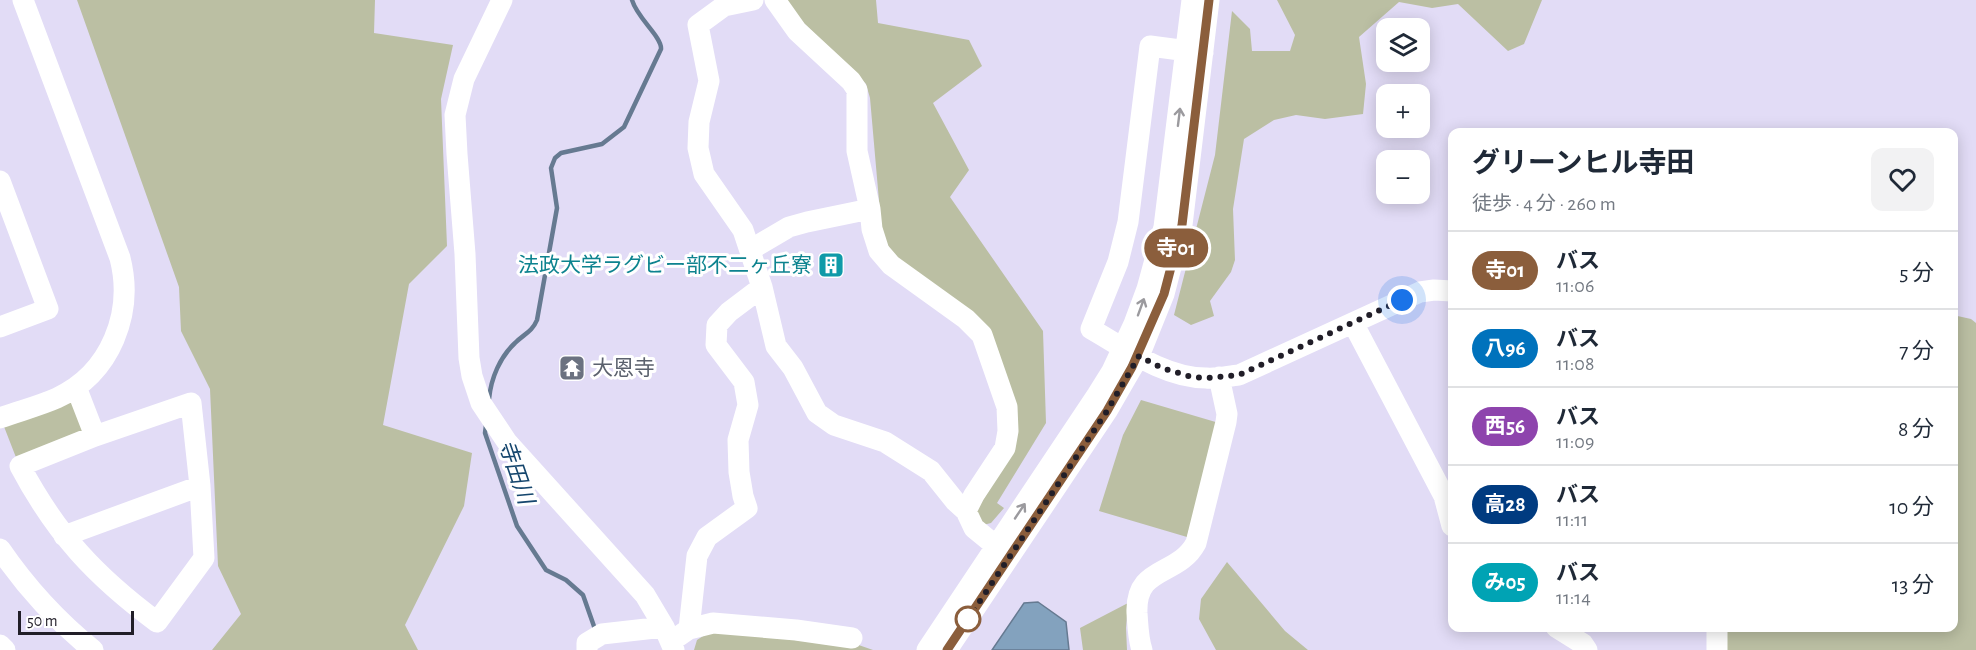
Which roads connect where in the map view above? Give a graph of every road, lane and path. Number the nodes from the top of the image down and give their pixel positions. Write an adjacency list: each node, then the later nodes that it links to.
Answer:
1 (23, 0): 17 (street)
2 (502, 0): 30 (street)
3 (753, 0): 10 (street)
4 (775, 0): 9 (street)
5 (1192, 0): 7 (street)
6 (1209, 0): 7 (street)
7 (1195, 51): 15 (street); 15 (street)
8 (0, 181): 14 (street)
9 (870, 209): 10 (street); 21 (street)
10 (750, 250): 11 (street)
11 (762, 287): 21 (street); 26 (street)
12 (1448, 291): 13 (street)
13 (1353, 323): 16 (street); 22 (street)
14 (0, 327)
15 (1131, 352): 16 (street); 25 (street)
16 (1219, 377): 37 (street)
17 (75, 387): 18 (street); 19 (street)
18 (0, 417)
19 (95, 436): 20 (street); 23 (street)
20 (200, 486): 23 (street); 23 (street)
21 (966, 511): 25 (street)
22 (1448, 511)
23 (64, 536)
24 (0, 549): 34 (street)
25 (1003, 553): 35 (street); 36 (street)
26 (689, 629): 29 (street); 30 (street)
27 (1564, 632): 38 (street)
28 (1717, 632): 39 (street)
29 (852, 638)
30 (670, 639): 31 (street)
31 (592, 642)
32 (0, 645): 33 (street)
33 (5, 650)
34 (93, 650)
35 (927, 650)
36 (947, 650)
37 (1142, 650)
38 (1587, 650)
39 (1717, 650)

